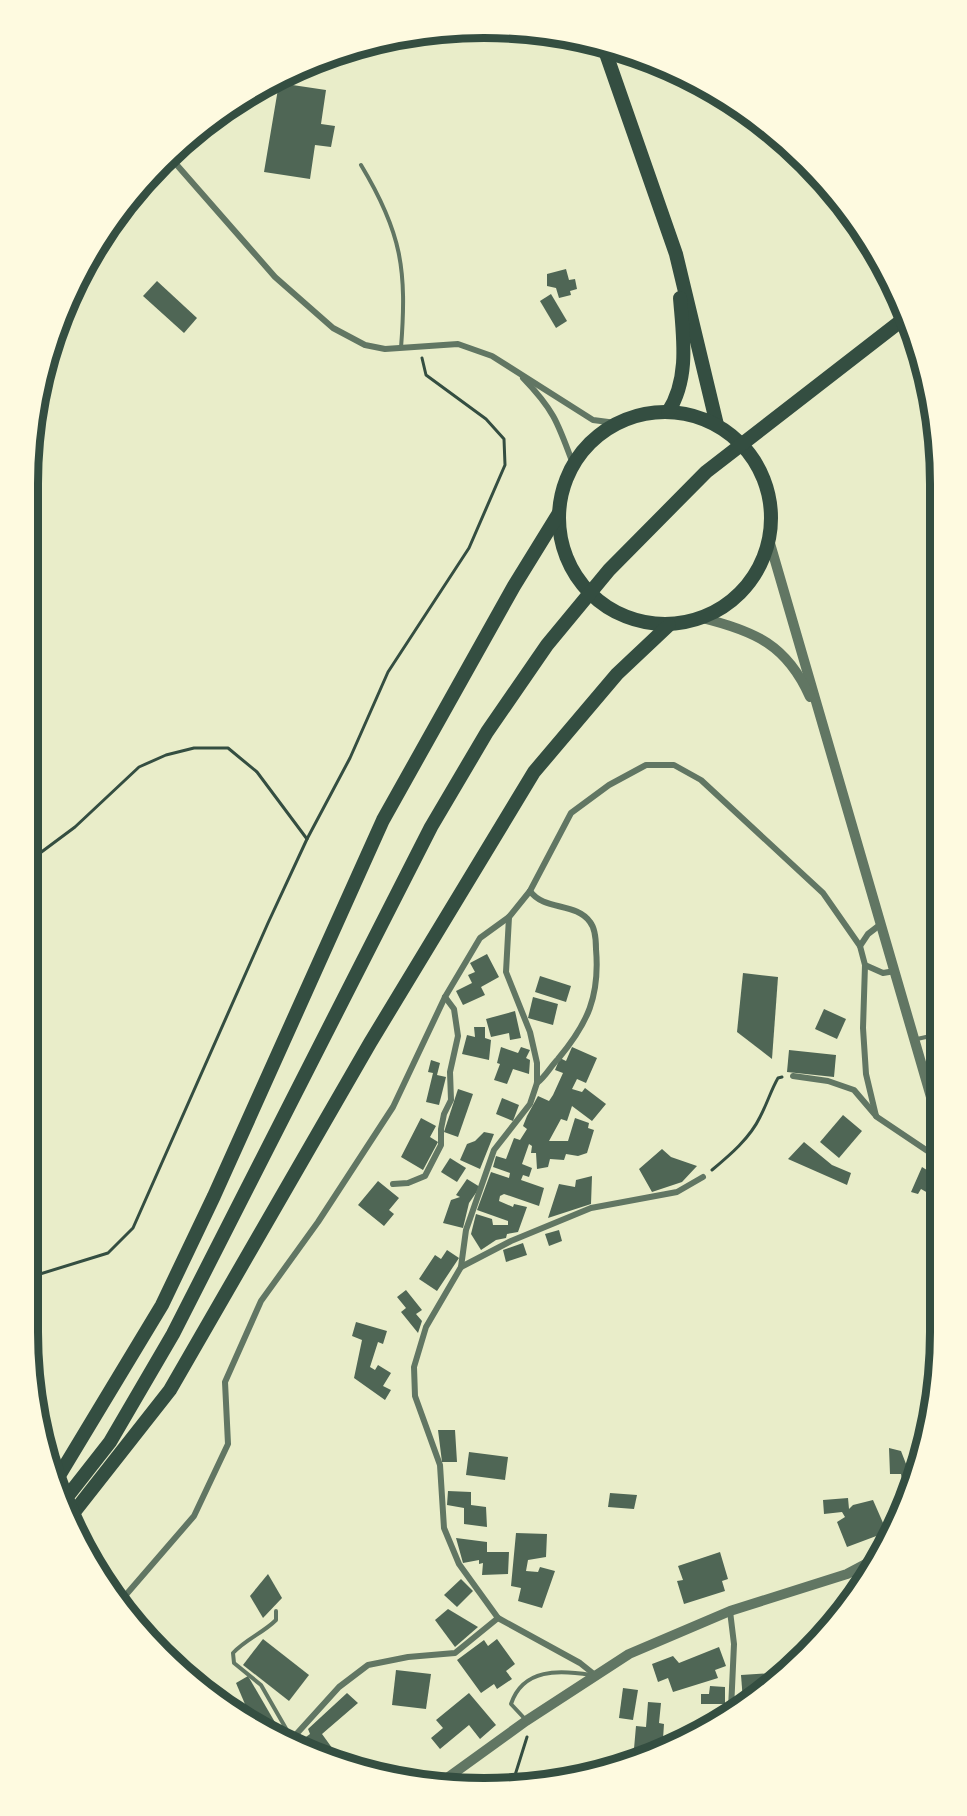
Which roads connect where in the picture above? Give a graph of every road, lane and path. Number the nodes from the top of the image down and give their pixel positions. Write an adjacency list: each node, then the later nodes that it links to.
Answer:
1 (607, 55): 4 (highway)
2 (174, 162): 6 (street)
3 (361, 165): 6 (lane)
4 (676, 254): 9 (highway); 11 (highway)
5 (899, 322): 39 (highway)
6 (401, 348): 7 (street)
7 (419, 348): 8 (street); 18 (path)
8 (516, 371): 10 (street); 12 (street)
9 (668, 412): 10 (highway); 11 (highway)
10 (616, 423): 12 (highway)
11 (717, 425): 14 (highway)
12 (573, 464): 13 (highway)
13 (558, 513): 16 (highway); 38 (highway)
14 (769, 540): 15 (highway); 17 (street)
15 (702, 618): 16 (highway); 17 (street)
16 (669, 625): 40 (highway)
17 (822, 724): 22 (street)
18 (307, 839): 19 (path); 37 (path)
19 (38, 854)
20 (530, 891): 21 (street); 23 (street); 30 (street)
21 (509, 917): 26 (street); 30 (street)
22 (882, 924): 23 (street); 25 (street)
23 (860, 946): 24 (street)
24 (865, 965): 25 (street); 32 (street)
25 (895, 971): 28 (street)
26 (445, 997): 35 (street); 44 (street)
27 (930, 1036): 28 (lane)
28 (914, 1040): 31 (street)
29 (793, 1076): 32 (street); 34 (path)
30 (537, 1083): 36 (street)
31 (930, 1094)
32 (877, 1117): 33 (street)
33 (930, 1153)
34 (703, 1177): 36 (street)
35 (393, 1184)
36 (461, 1267): 47 (street)
37 (38, 1275)
38 (60, 1474)
39 (68, 1495)
40 (75, 1511)
41 (864, 1565): 42 (street)
42 (847, 1574): 43 (street); 46 (street)
43 (858, 1574)
44 (125, 1596)
45 (276, 1611): 51 (lane)
46 (730, 1611): 48 (street); 49 (street)
47 (498, 1618): 48 (street); 52 (street)
48 (595, 1675): 50 (street); 50 (lane)
49 (731, 1703)
50 (526, 1720): 53 (street); 54 (path)
51 (289, 1735)
52 (294, 1737)
53 (448, 1777)
54 (514, 1778)

